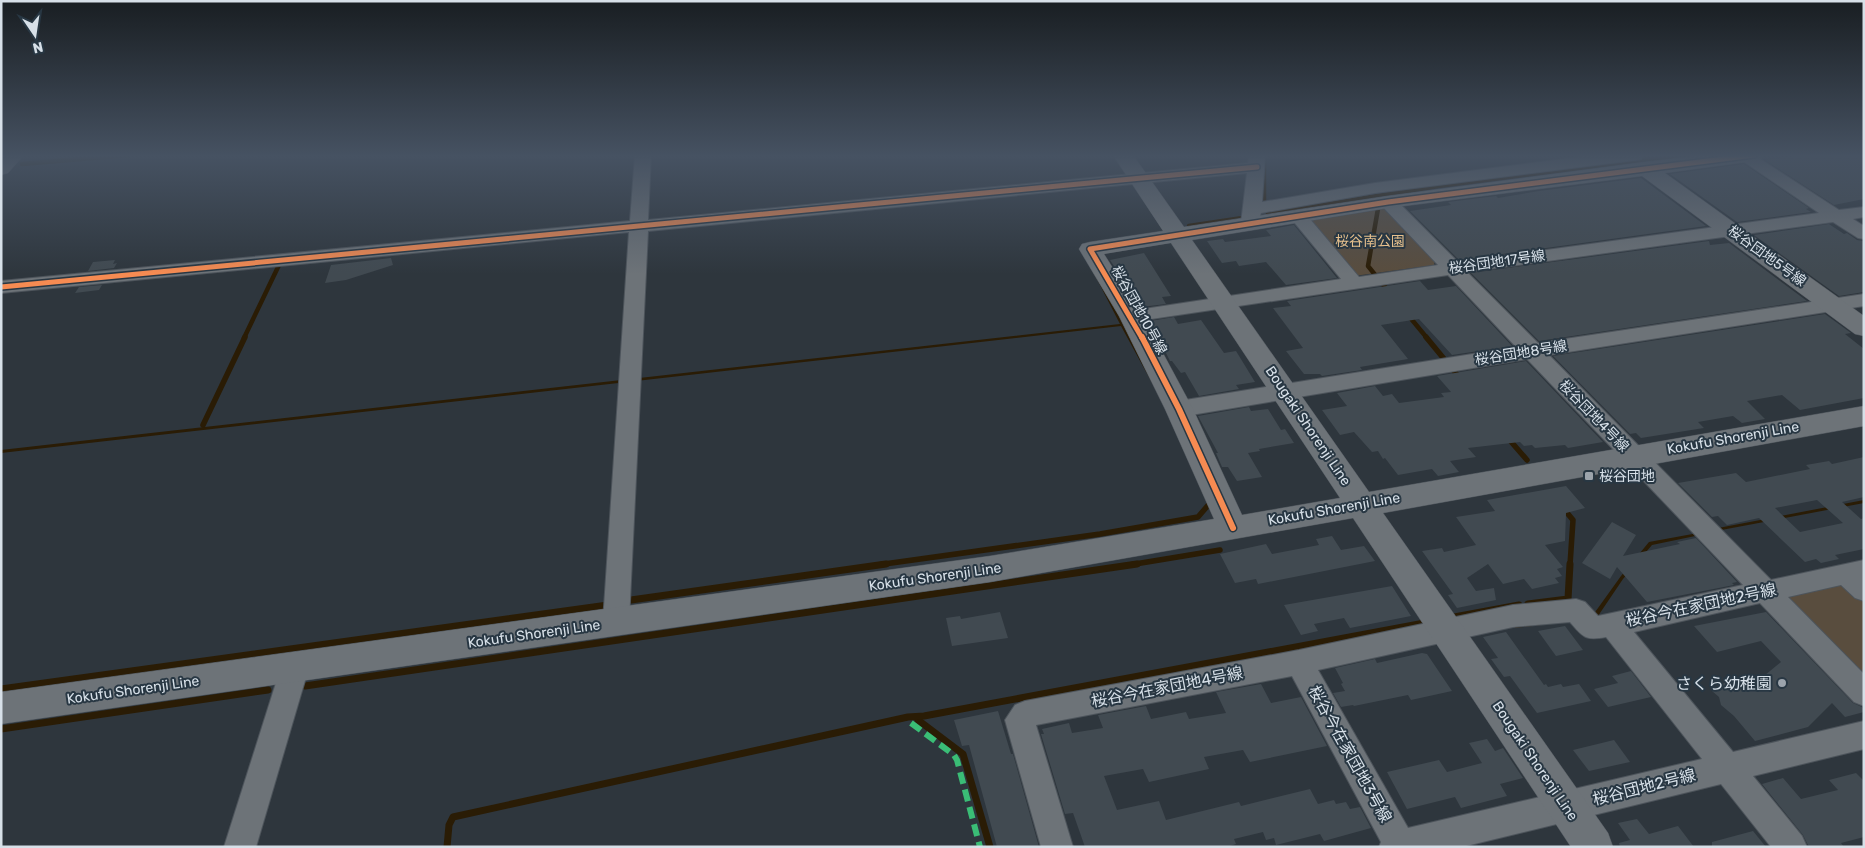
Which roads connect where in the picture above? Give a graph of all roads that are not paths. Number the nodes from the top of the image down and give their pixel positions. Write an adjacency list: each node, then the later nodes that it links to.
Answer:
1 (641, 195): 14 (street)
2 (966, 195): 14 (street)
3 (1151, 195): 17 (main road, Bougaki Shorenji Line)
4 (1254, 195): 11 (street)
5 (1346, 195): 11 (street)
6 (1434, 195): 9 (main road, 桜谷団地10号線)
7 (1684, 195): 15 (main road, 桜谷団地5号線)
8 (1804, 195): 13 (street)
9 (1388, 202): 12 (main road, 桜谷団地10号線); 18 (street, 桜谷団地4号線)
10 (1864, 212): 13 (street, 桜谷団地17号線)
11 (1252, 216): 12 (main road, 桜谷団地10号線); 17 (main road, 桜谷団地10号線)
12 (1298, 216): 19 (street)
13 (1836, 216): 15 (street, 桜谷団地17号線); 16 (street)
14 (639, 226): 20 (street); 35 (street)
15 (1731, 230): 18 (street, 桜谷団地17号線); 23 (main road, 桜谷団地5号線)
16 (1864, 234)
17 (1179, 235): 22 (main road, Bougaki Shorenji Line); 24 (main road, 桜谷団地10号線)
18 (1451, 269): 19 (street, 桜谷団地17号線); 26 (street, 桜谷団地4号線)
19 (1354, 283): 22 (street, 桜谷団地17号線)
20 (1, 287)
21 (1864, 300): 23 (street, 桜谷団地8号線)
22 (1225, 302): 24 (street, 桜谷団地17号線); 27 (main road, Bougaki Shorenji Line)
23 (1833, 305): 25 (main road, 桜谷団地5号線); 26 (street, 桜谷団地8号線)
24 (1131, 316): 28 (main road, 桜谷団地10号線)
25 (1864, 328)
26 (1532, 351): 27 (street, 桜谷団地8号線); 30 (street, 桜谷団地4号線)
27 (1286, 392): 28 (street, 桜谷団地8号線); 31 (main road, Bougaki Shorenji Line)
28 (1179, 409): 32 (main road, 桜谷団地10号線)
29 (1864, 416): 30 (main road, Kokufu Shorenji Line)
30 (1633, 456): 31 (main road, Kokufu Shorenji Line); 34 (street, 桜谷団地4号線)
31 (1360, 504): 32 (main road, Kokufu Shorenji Line); 37 (main road, Bougaki Shorenji Line)
32 (1233, 528): 35 (main road, Kokufu Shorenji Line)
33 (1858, 578): 34 (street, 桜谷今在家団地2号線)
34 (1764, 591): 36 (street, 桜谷今在家団地2号線); 40 (street, 桜谷団地4号線)
35 (616, 622): 39 (main road, Kokufu Shorenji Line)
36 (1612, 625): 37 (street, 桜谷今在家団地4号線); 43 (street, 桜谷今在家団地2号線)
37 (1446, 630): 38 (street, 桜谷今在家団地4号線); 44 (main road, Bougaki Shorenji Line)
38 (1299, 662): 45 (street, 桜谷今在家団地3号線); 47 (street, 桜谷今在家団地4号線)
39 (295, 666): 41 (main road, Kokufu Shorenji Line); 46 (street)
40 (1864, 693)
41 (1, 708)
42 (1864, 735): 43 (street, 桜谷団地2号線)
43 (1724, 767): 44 (street, 桜谷団地2号線); 49 (street, 桜谷今在家団地2号線)
44 (1566, 806): 45 (street, 桜谷団地2号線); 48 (main road, Bougaki Shorenji Line)
45 (1398, 846)
46 (240, 847)
47 (1057, 847)
48 (1594, 847)
49 (1791, 847)

